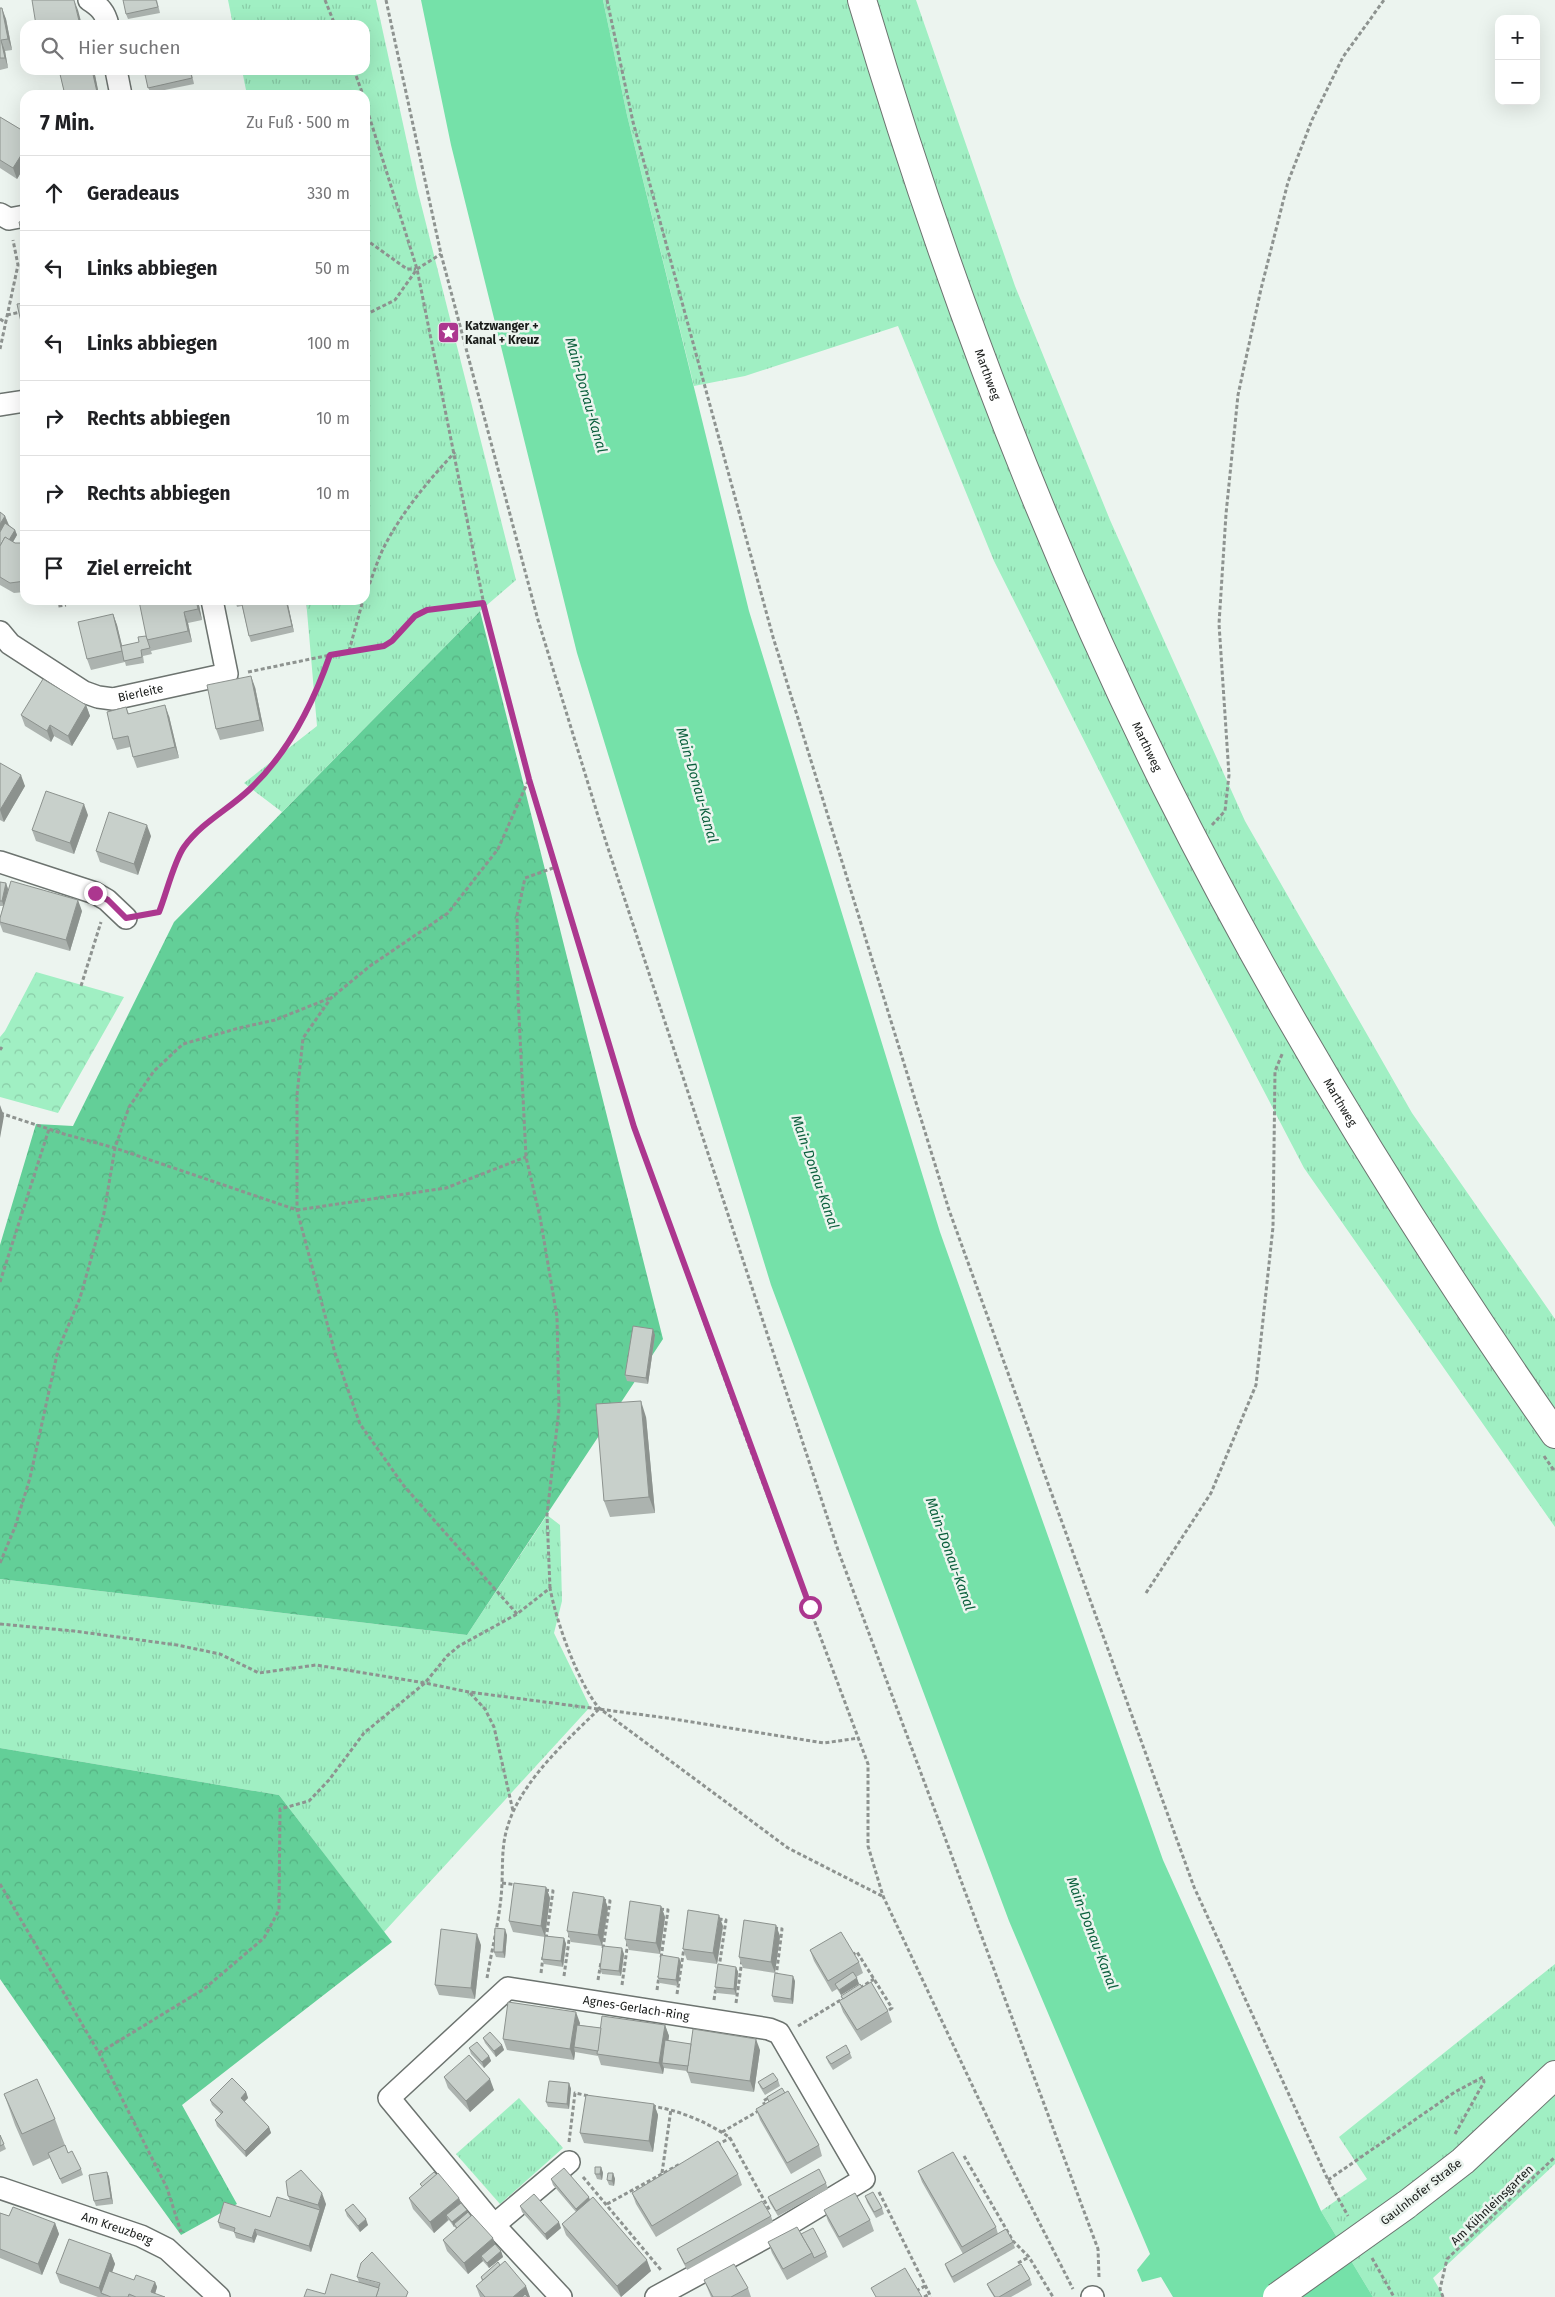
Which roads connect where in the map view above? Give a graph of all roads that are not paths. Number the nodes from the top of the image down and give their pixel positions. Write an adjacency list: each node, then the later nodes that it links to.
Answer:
1 (89, 0): 3 (street)
2 (862, 0): 12 (main road, Marthweg)
3 (107, 20)
4 (117, 75): 5 (street)
5 (120, 90)
6 (20, 402): 7 (street)
7 (0, 405)
8 (213, 605): 9 (street, Bierleite)
9 (0, 632)
10 (0, 862): 11 (street)
11 (126, 918)
12 (1555, 1434)
13 (1555, 2075): 20 (main road, Gaulnhofer Straße, bridge)
14 (569, 2162): 16 (street)
15 (0, 2188): 17 (street, Am Kreuzberg)
16 (494, 2225): 18 (street, Agnes-Gerlach-Ring); 19 (street, Agnes-Gerlach-Ring)
17 (219, 2297)
18 (561, 2297)
19 (656, 2297)
20 (1277, 2297)

